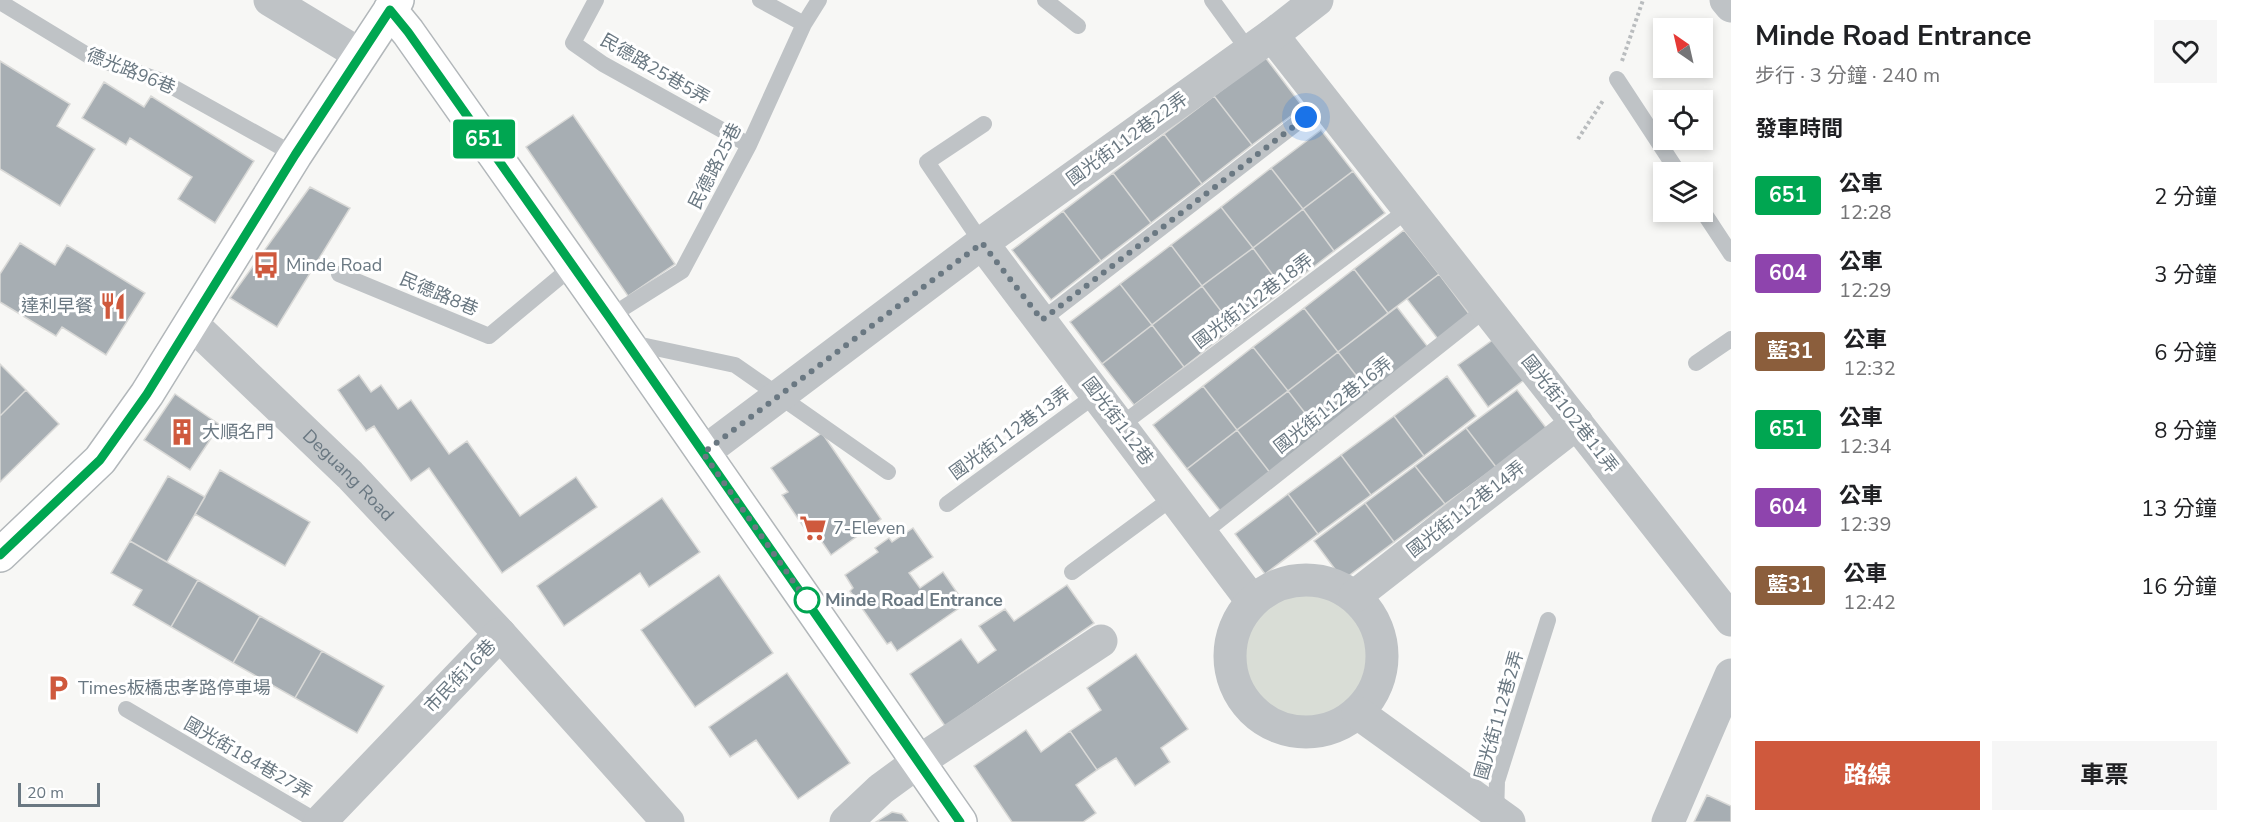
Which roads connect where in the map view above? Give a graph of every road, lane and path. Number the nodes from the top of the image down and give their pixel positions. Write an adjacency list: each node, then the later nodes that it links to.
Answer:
1 (270, 0): 15 (street)
2 (596, 0): 19 (lane, 民德路25巷5弄)
3 (760, 0): 12 (lane)
4 (819, 0): 12 (lane, 民德路25巷)
5 (1045, 0): 13 (lane)
6 (1212, 0): 14 (lane)
7 (1317, 0): 14 (street, 國光街112巷22弄)
8 (1726, 0): 11 (street)
9 (0, 2): 20 (lane, 德光路96巷)
10 (394, 5): 15 (street); 26 (street)
11 (1731, 6)
12 (804, 24): 19 (lane, 民德路25巷)
13 (1078, 26)
14 (1260, 43): 17 (street, 國光街102巷11弄); 24 (street, 國光街112巷22弄)
15 (361, 55): 20 (street)
16 (1617, 79): 21 (lane)
17 (1324, 102): 22 (street, 國光街102巷11弄); 29 (lane)
18 (984, 124): 24 (lane)
19 (750, 145): 31 (lane, 民德路25巷)
20 (295, 155): 30 (street)
21 (1671, 162)
22 (1409, 209): 28 (street, 國光街102巷11弄); 37 (lane, 國光街112巷18弄)
23 (1710, 222): 25 (lane)
24 (982, 243): 29 (street, 國光街112巷); 35 (street, 國光街112巷22弄)
25 (1731, 254)
26 (573, 266): 27 (lane, 民德路8巷); 31 (street)
27 (339, 274)
28 (1487, 308): 36 (street, 國光街102巷11弄); 42 (lane, 國光街112巷16弄)
29 (1042, 320): 34 (street, 國光街112巷)
30 (191, 323): 43 (street); 49 (street, Deguang Road)
31 (618, 329): 35 (lane); 38 (street)
32 (1731, 339): 33 (lane)
33 (1696, 363)
34 (1097, 394): 37 (street, 國光街112巷); 41 (lane, 國光街112巷13弄)
35 (780, 395): 38 (street, 國光街112巷22弄); 39 (lane)
36 (1577, 423): 45 (street, 國光街112巷14弄); 48 (street, 國光街102巷11弄)
37 (1121, 424): 40 (street, 國光街112巷)
38 (703, 453): 54 (street)
39 (888, 472)
40 (1175, 496): 42 (street, 國光街112巷); 44 (lane)
41 (947, 504)
42 (1203, 533): 46 (street, 國光街112巷)
43 (0, 555)
44 (1072, 572)
45 (1355, 596): 46 (street); 53 (street)
46 (1252, 601): 53 (street)
47 (1548, 620): 55 (lane, 國光街112巷2弄)
48 (1731, 620)
49 (500, 634): 56 (street, 市民街16巷); 57 (street, 市民街16巷)
50 (1101, 641): 54 (street)
51 (1731, 675): 60 (street)
52 (126, 710): 56 (lane, 國光街184巷27弄)
53 (1358, 713): 55 (street)
54 (918, 762): 58 (street); 59 (street)
55 (1500, 819)
56 (319, 822)
57 (668, 822)
58 (846, 822)
59 (960, 822)
60 (1668, 822)

